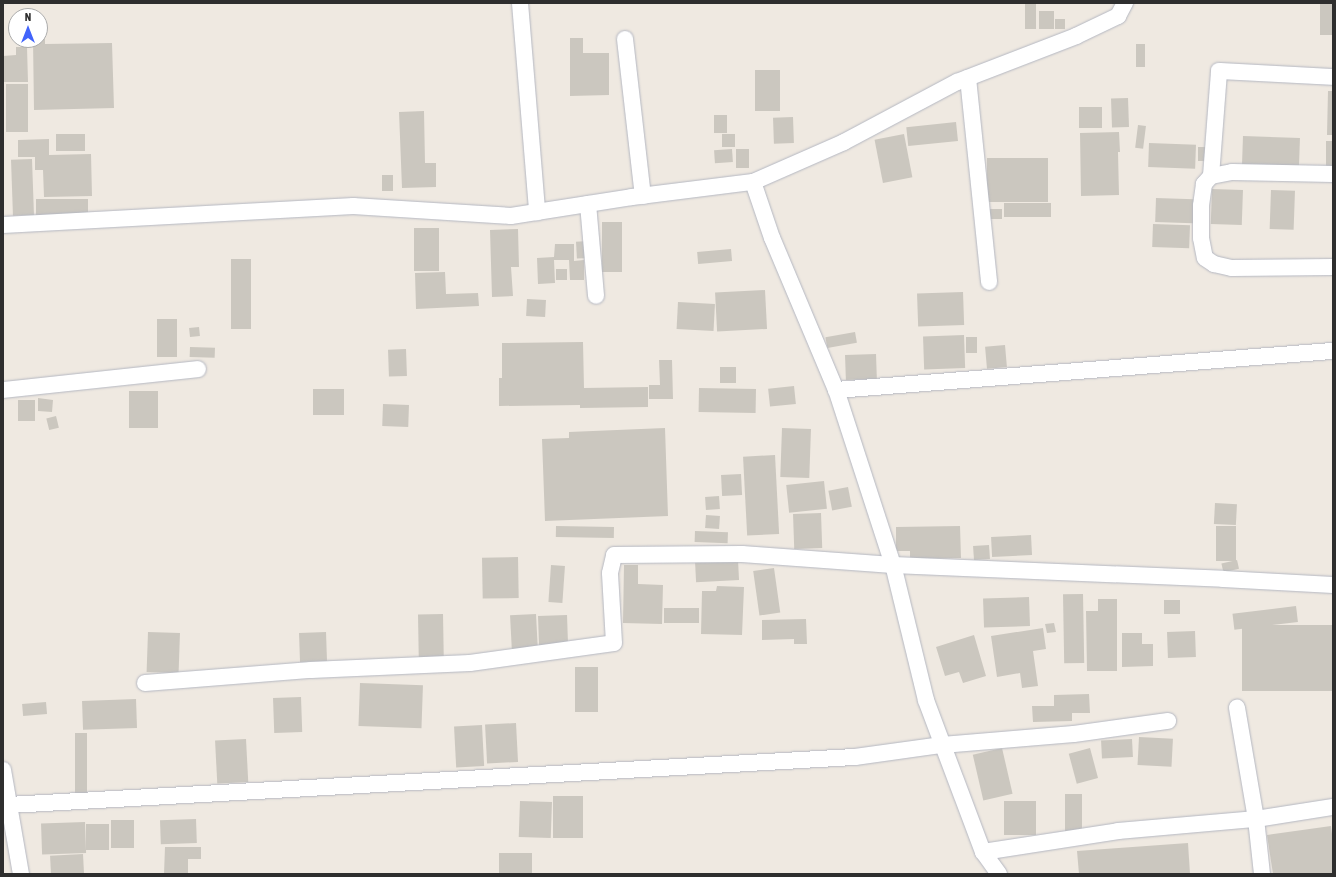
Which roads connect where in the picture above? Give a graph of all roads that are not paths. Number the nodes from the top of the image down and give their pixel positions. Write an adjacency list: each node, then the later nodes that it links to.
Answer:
1 (520, 3): 11 (street)
2 (1125, 3): 5 (street)
3 (625, 39): 9 (street)
4 (1333, 77): 7 (street)
5 (968, 78): 8 (street); 14 (street)
6 (1333, 174): 7 (street)
7 (1211, 176): 13 (street)
8 (753, 182): 9 (street); 19 (street)
9 (643, 196): 10 (street)
10 (588, 204): 11 (street); 15 (street)
11 (537, 212): 12 (street)
12 (3, 225)
13 (1333, 267)
14 (989, 282)
15 (596, 296)
16 (1333, 351): 19 (street)
17 (198, 369): 18 (street)
18 (3, 390)
19 (836, 390): 20 (street)
20 (893, 565): 21 (street); 22 (street); 25 (street)
21 (1333, 585)
22 (145, 683)
23 (1237, 708): 29 (street)
24 (1168, 721): 25 (street)
25 (942, 745): 27 (street); 30 (street)
26 (3, 770): 27 (street)
27 (9, 805): 31 (street)
28 (1333, 807): 29 (street)
29 (1256, 819): 30 (street); 33 (street)
30 (983, 852): 32 (street)
31 (21, 874)
32 (999, 874)
33 (1262, 874)

